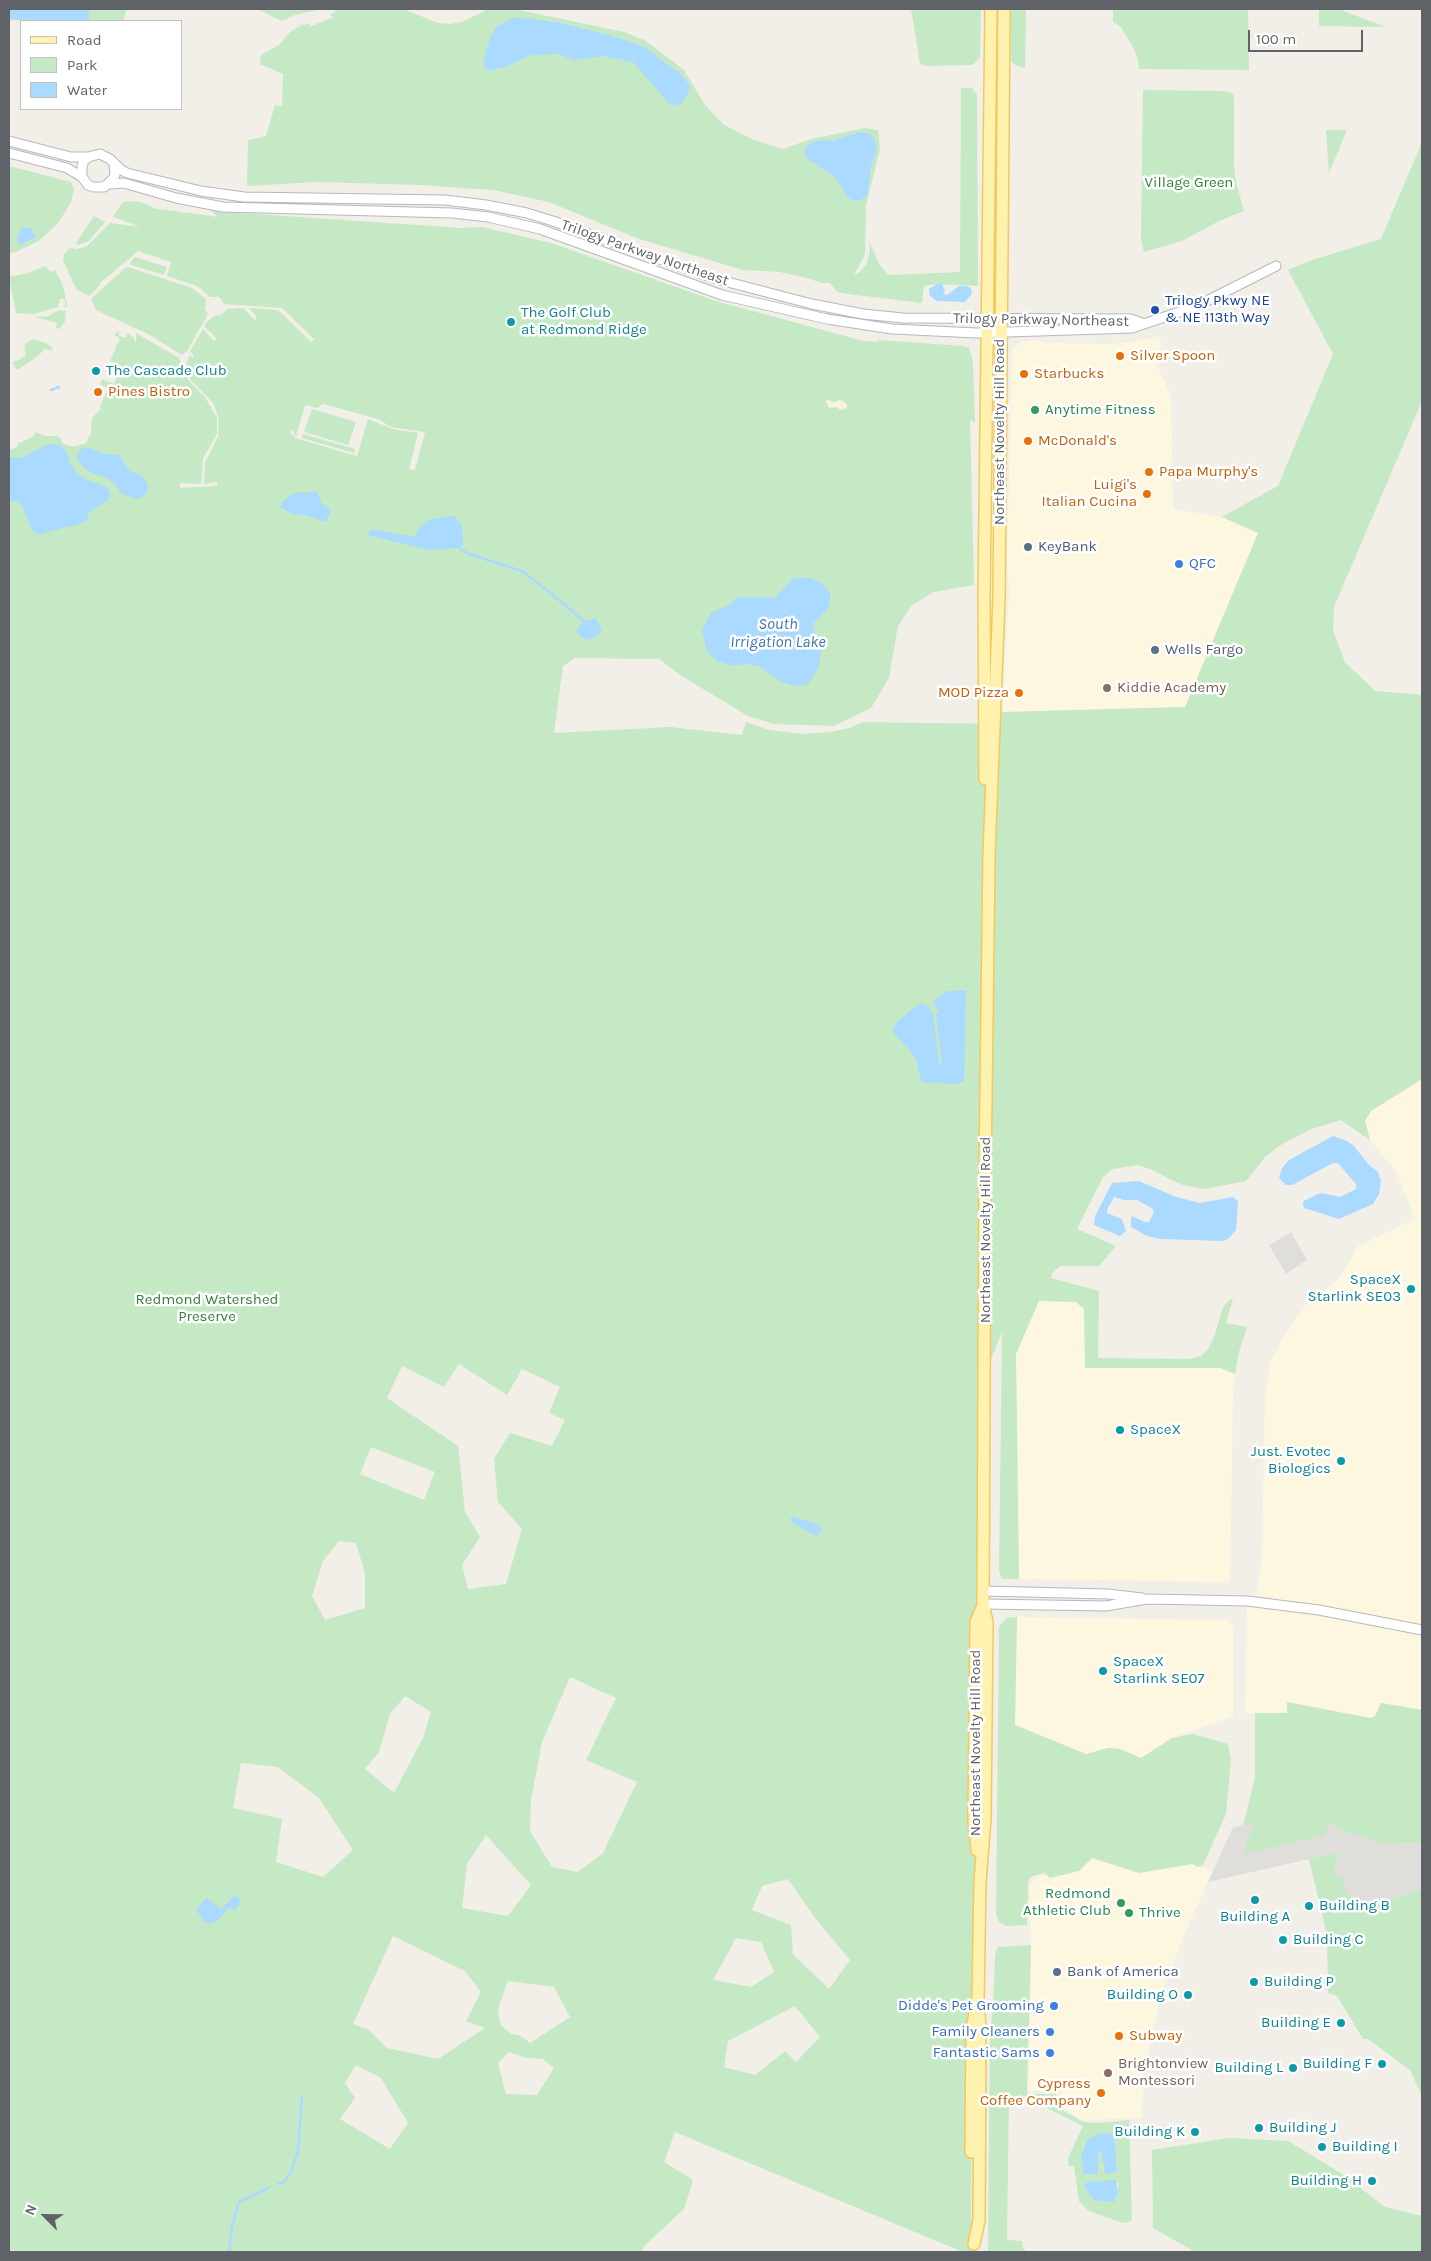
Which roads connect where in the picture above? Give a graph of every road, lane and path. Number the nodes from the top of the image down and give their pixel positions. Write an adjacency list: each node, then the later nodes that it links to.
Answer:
1 (991, 9): 10 (main road, Northeast Novelty Hill Road)
2 (1004, 9): 11 (main road, Northeast Novelty Hill Road)
3 (9, 141): 5 (street)
4 (9, 153): 7 (street)
5 (88, 156): 6 (street); 7 (street)
6 (114, 163): 8 (street); 10 (street, Trilogy Parkway Northeast)
7 (82, 177): 8 (street)
8 (109, 184): 13 (street, Trilogy Parkway Northeast)
9 (1276, 266): 12 (street)
10 (988, 319): 11 (street, Trilogy Parkway Northeast); 13 (main road, Northeast Novelty Hill Road)
11 (1001, 319): 12 (street, Trilogy Parkway Northeast); 14 (main road, Northeast Novelty Hill Road)
12 (1144, 324): 14 (street, Trilogy Parkway Northeast)
13 (988, 332): 14 (street, Trilogy Parkway Northeast); 15 (main road, Northeast Novelty Hill Road)
14 (1000, 332): 15 (main road, Northeast Novelty Hill Road)
15 (989, 856): 16 (main road, Northeast Novelty Hill Road)
16 (983, 1591): 17 (street); 18 (main road, Northeast Novelty Hill Road)
17 (1147, 1598): 18 (street); 19 (street)
18 (983, 1604): 20 (main road, Northeast Novelty Hill Road)
19 (1422, 1630)
20 (974, 2248)

